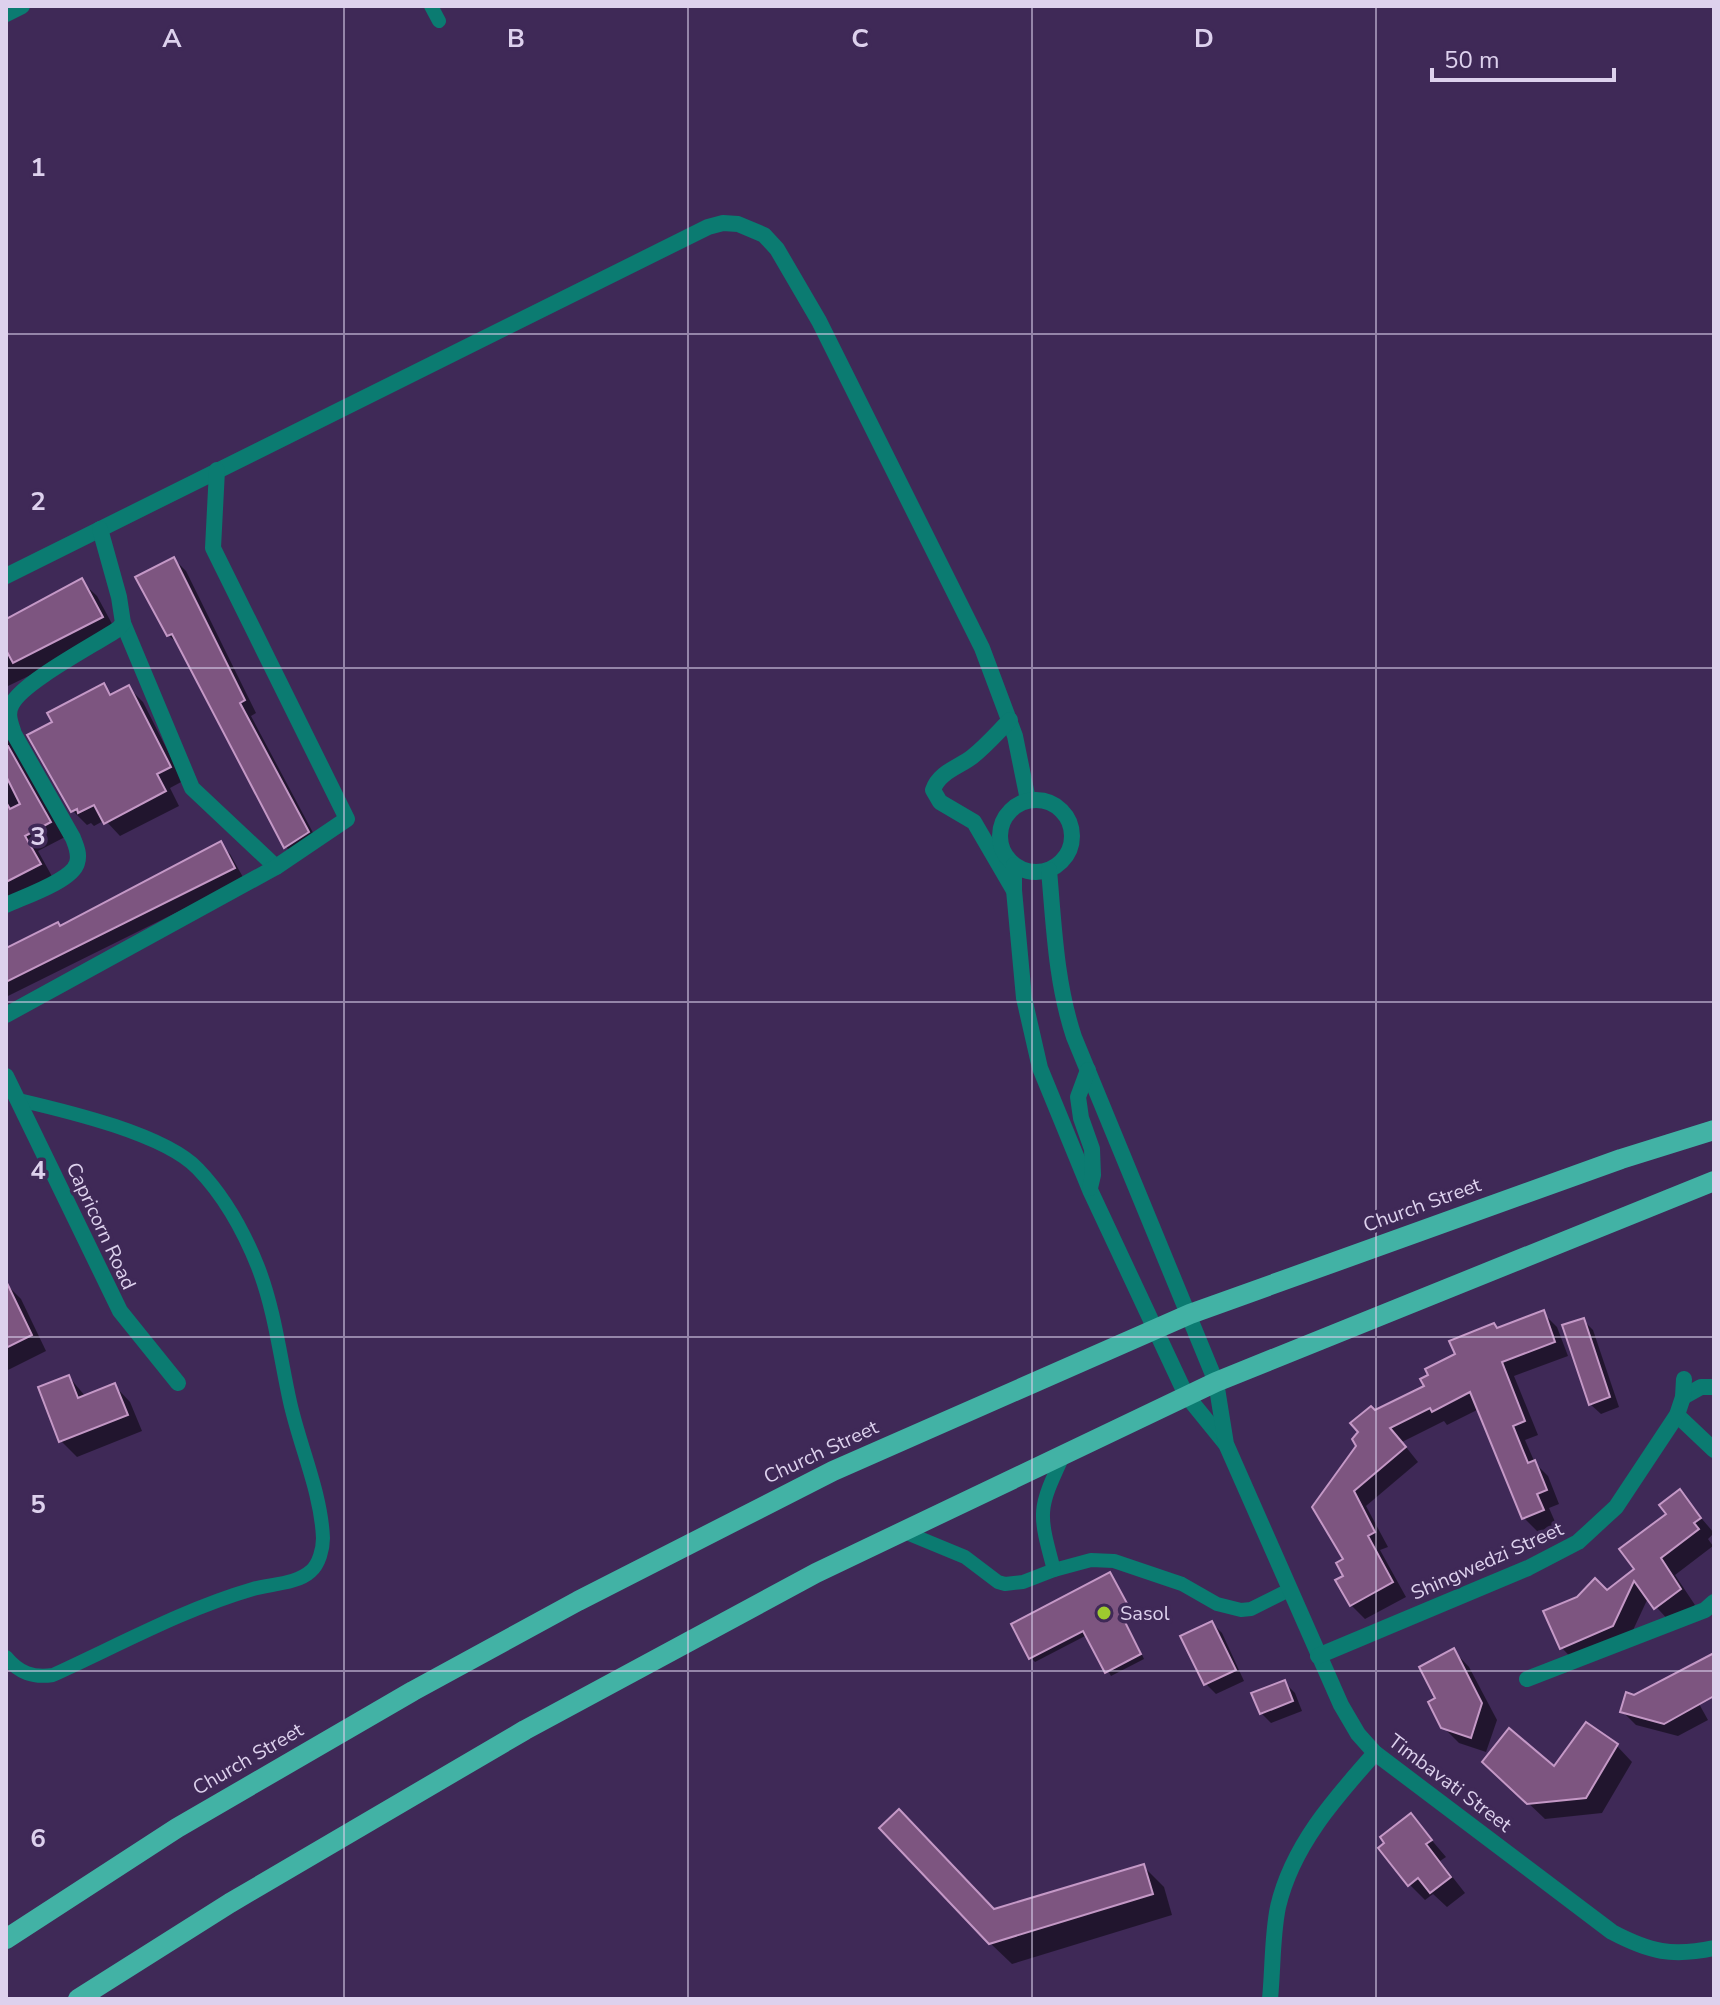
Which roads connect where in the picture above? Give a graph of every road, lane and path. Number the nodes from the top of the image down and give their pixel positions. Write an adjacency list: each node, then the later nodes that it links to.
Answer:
1 (22, 6): 3 (street)
2 (431, 6): 4 (lane)
3 (6, 14)
4 (439, 21)
5 (217, 470): 6 (street); 9 (street); 12 (street)
6 (100, 529): 7 (street); 8 (street)
7 (6, 576)
8 (123, 623): 12 (street); 15 (street)
9 (1010, 720): 10 (street); 14 (street)
10 (1028, 800): 11 (street); 13 (street)
11 (1014, 865): 13 (street); 14 (street, Timbavati Street)
12 (276, 867): 16 (street)
13 (1049, 870): 17 (street, Timbavati Street)
14 (1014, 890): 22 (street, Timbavati Street)
15 (6, 905)
16 (6, 1015)
17 (1088, 1070): 22 (street); 23 (street, Timbavati Street)
18 (6, 1076): 19 (street, Capricorn Road)
19 (19, 1100): 27 (street, Capricorn Road); 40 (lane)
20 (1714, 1130): 23 (main road, Church Street)
21 (1714, 1181): 26 (main road)
22 (1090, 1190): 24 (street, Timbavati Street)
23 (1190, 1314): 24 (main road, Church Street); 26 (street, Timbavati Street)
24 (1157, 1329): 29 (street, Timbavati Street); 43 (main road, Church Street)
25 (1684, 1379): 30 (street, Shingwedzi Street)
26 (1216, 1382): 29 (main road); 32 (street, Timbavati Street)
27 (178, 1383)
28 (1714, 1387): 30 (street)
29 (1186, 1395): 32 (street, Timbavati Street); 34 (main road)
30 (1683, 1397): 31 (street, Shingwedzi Street)
31 (1677, 1415): 33 (street); 39 (street, Shingwedzi Street)
32 (1226, 1444): 37 (street, Timbavati Street)
33 (1714, 1450)
34 (1063, 1456): 35 (main road); 36 (lane)
35 (902, 1531): 36 (lane); 45 (main road)
36 (1054, 1570): 37 (lane)
37 (1289, 1590): 39 (street, Timbavati Street)
38 (1714, 1602): 41 (street)
39 (1318, 1656): 42 (street, Timbavati Street)
40 (6, 1657)
41 (1527, 1679)
42 (1375, 1753): 44 (street, Timbavati Street); 46 (street)
43 (6, 1939)
44 (1714, 1948)
45 (78, 1999)
46 (1270, 1999)

